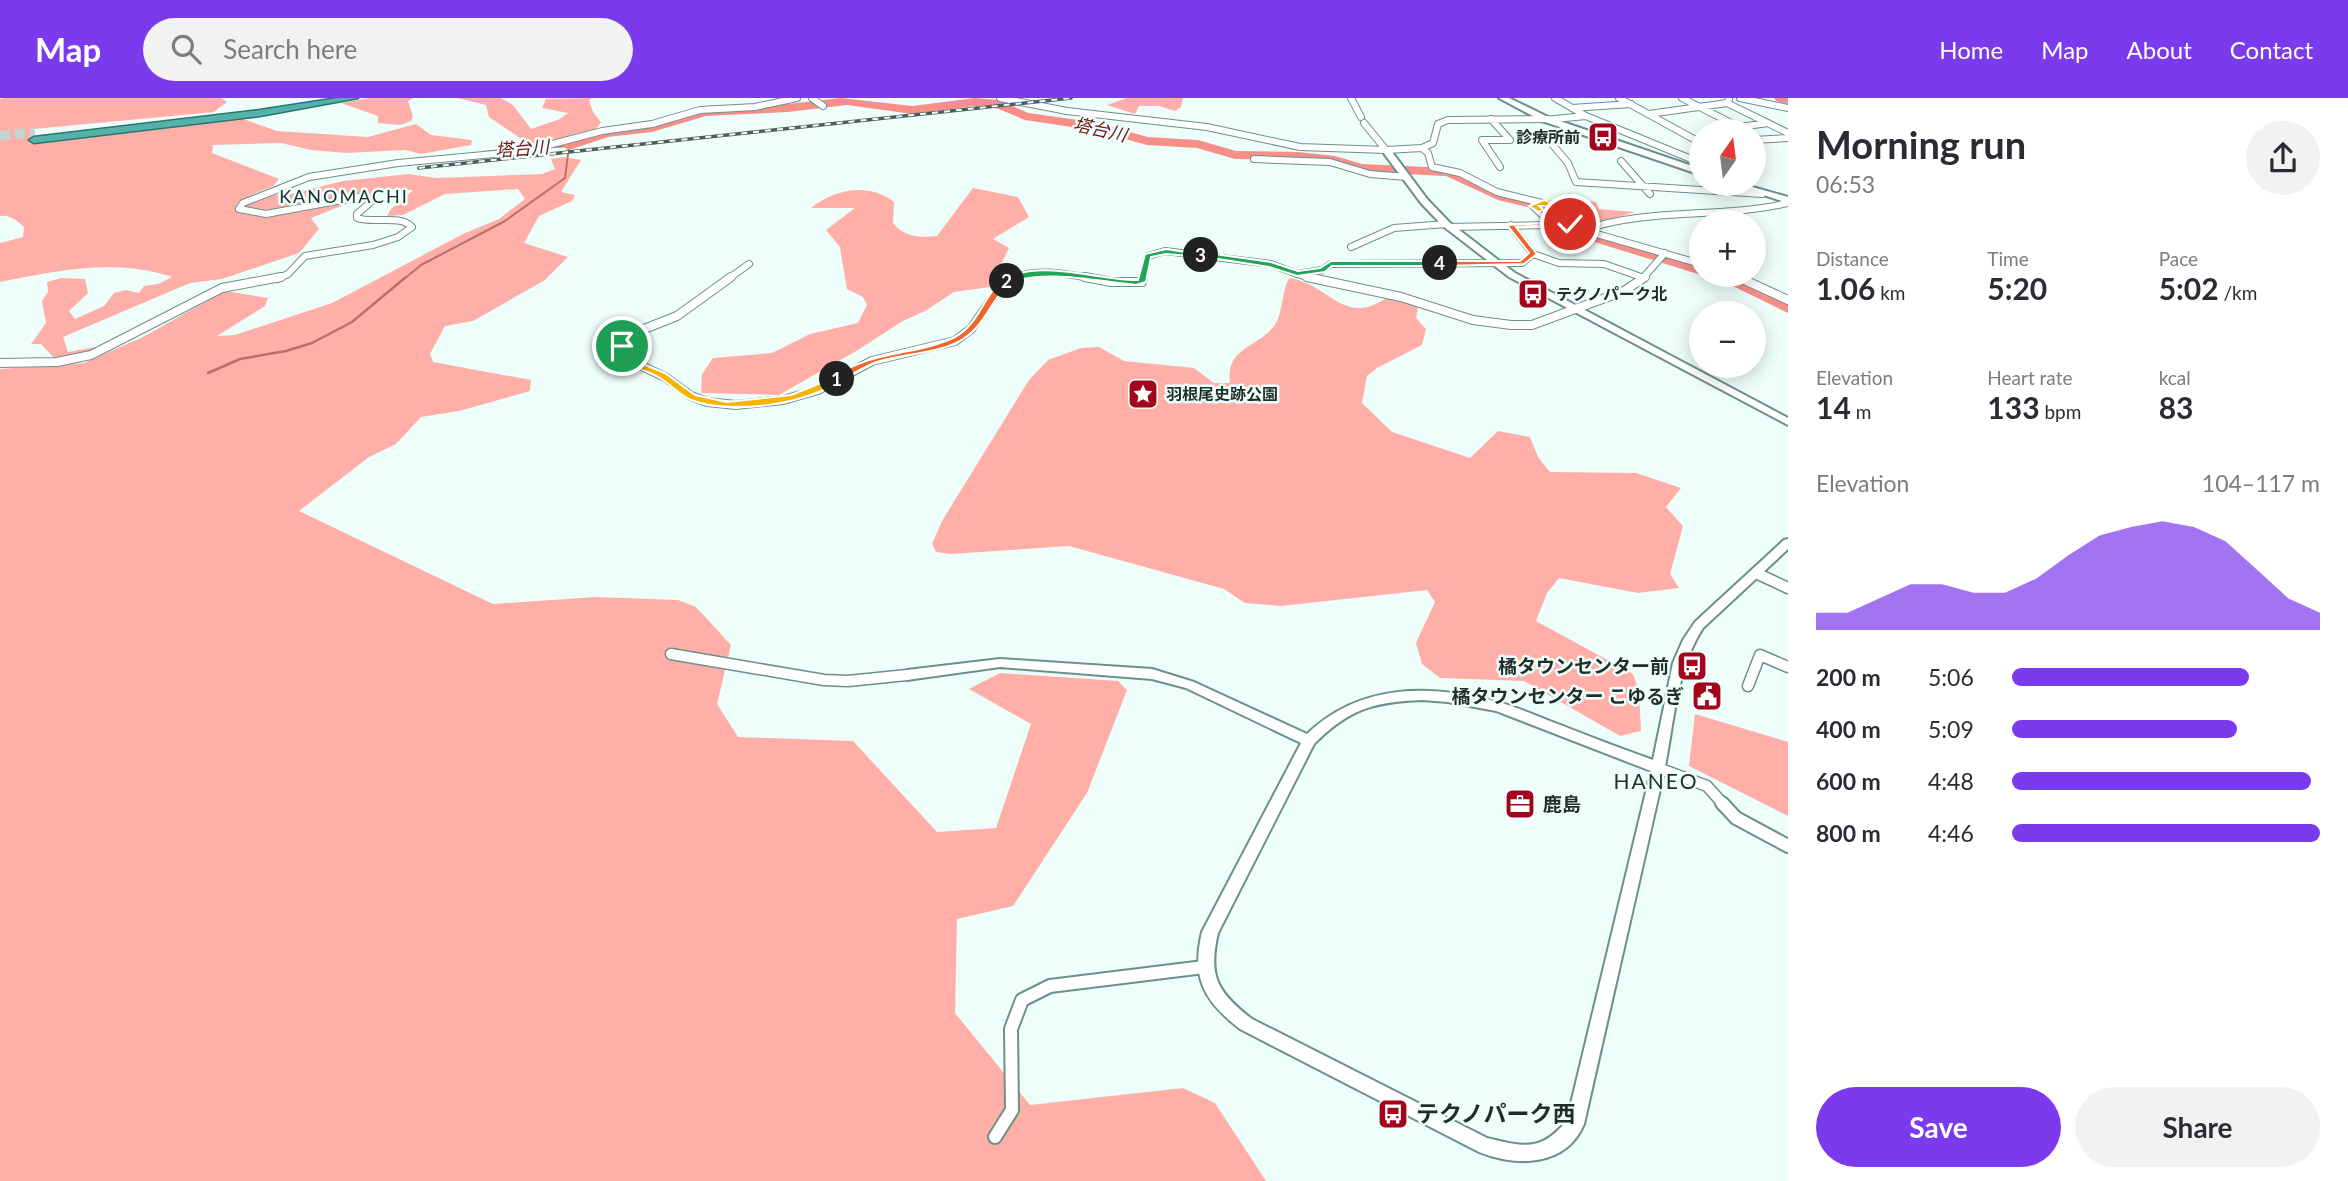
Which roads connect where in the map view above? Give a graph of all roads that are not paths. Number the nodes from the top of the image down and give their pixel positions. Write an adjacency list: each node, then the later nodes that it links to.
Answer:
1 (334, 98): 2 (highway)
2 (354, 98)
3 (797, 98): 58 (street)
4 (812, 98): 13 (street)
5 (1000, 98): 30 (street)
6 (1351, 98): 30 (street)
7 (1503, 98): 21 (main road)
8 (1555, 98): 16 (street)
9 (1619, 98): 14 (street)
10 (1682, 98): 15 (street)
11 (1740, 98): 17 (street)
12 (1728, 101): 15 (street); 23 (street)
13 (821, 104)
14 (1631, 104): 16 (street); 18 (street)
15 (1699, 107): 18 (street); 22 (street)
16 (1572, 108): 19 (street)
17 (1788, 108)
18 (1649, 114): 25 (street)
19 (1586, 116): 21 (street); 31 (street)
20 (1491, 119): 21 (street); 29 (street); 35 (street)
21 (1545, 119): 36 (main road)
22 (1723, 119)
23 (1768, 123): 24 (street)
24 (1788, 132)
25 (1687, 135)
26 (1788, 138): 27 (street)
27 (1766, 139)
28 (1552, 144): 38 (street)
29 (1422, 148): 30 (street); 42 (street)
30 (1386, 150): 34 (street)
31 (1689, 158)
32 (1254, 159): 37 (street)
33 (1621, 161): 38 (street)
34 (1398, 165): 37 (street)
35 (1500, 167)
36 (1689, 167)
37 (1406, 176): 45 (street)
38 (1645, 186): 39 (street); 40 (street)
39 (1689, 189)
40 (1650, 194)
41 (1766, 195): 43 (main road)
42 (1544, 202): 44 (street); 46 (street)
43 (1788, 202): 46 (street)
44 (1511, 225): 45 (street); 49 (street)
45 (1447, 226): 47 (street); 51 (street)
46 (1583, 230): 48 (street)
47 (1351, 247)
48 (1665, 253): 50 (street); 54 (street)
49 (1533, 254): 51 (street); 54 (street)
50 (1689, 260)
51 (1494, 263): 53 (street); 57 (street)
52 (749, 264): 53 (street)
53 (1297, 274): 57 (street)
54 (1644, 278): 57 (street)
55 (1759, 287): 56 (street)
56 (1788, 300)
57 (1573, 310): 59 (street)
58 (0, 363)
59 (1788, 422)
60 (1788, 543): 61 (street)
61 (1756, 573): 62 (street); 68 (street)
62 (1788, 588)
63 (671, 654): 65 (street)
64 (1788, 667): 66 (street)
65 (907, 675): 67 (street)
66 (1748, 686)
67 (1309, 741): 68 (street); 70 (street)
68 (1658, 768): 69 (street); 70 (street)
69 (1788, 846)
70 (1204, 968): 71 (street)
71 (995, 1137)

